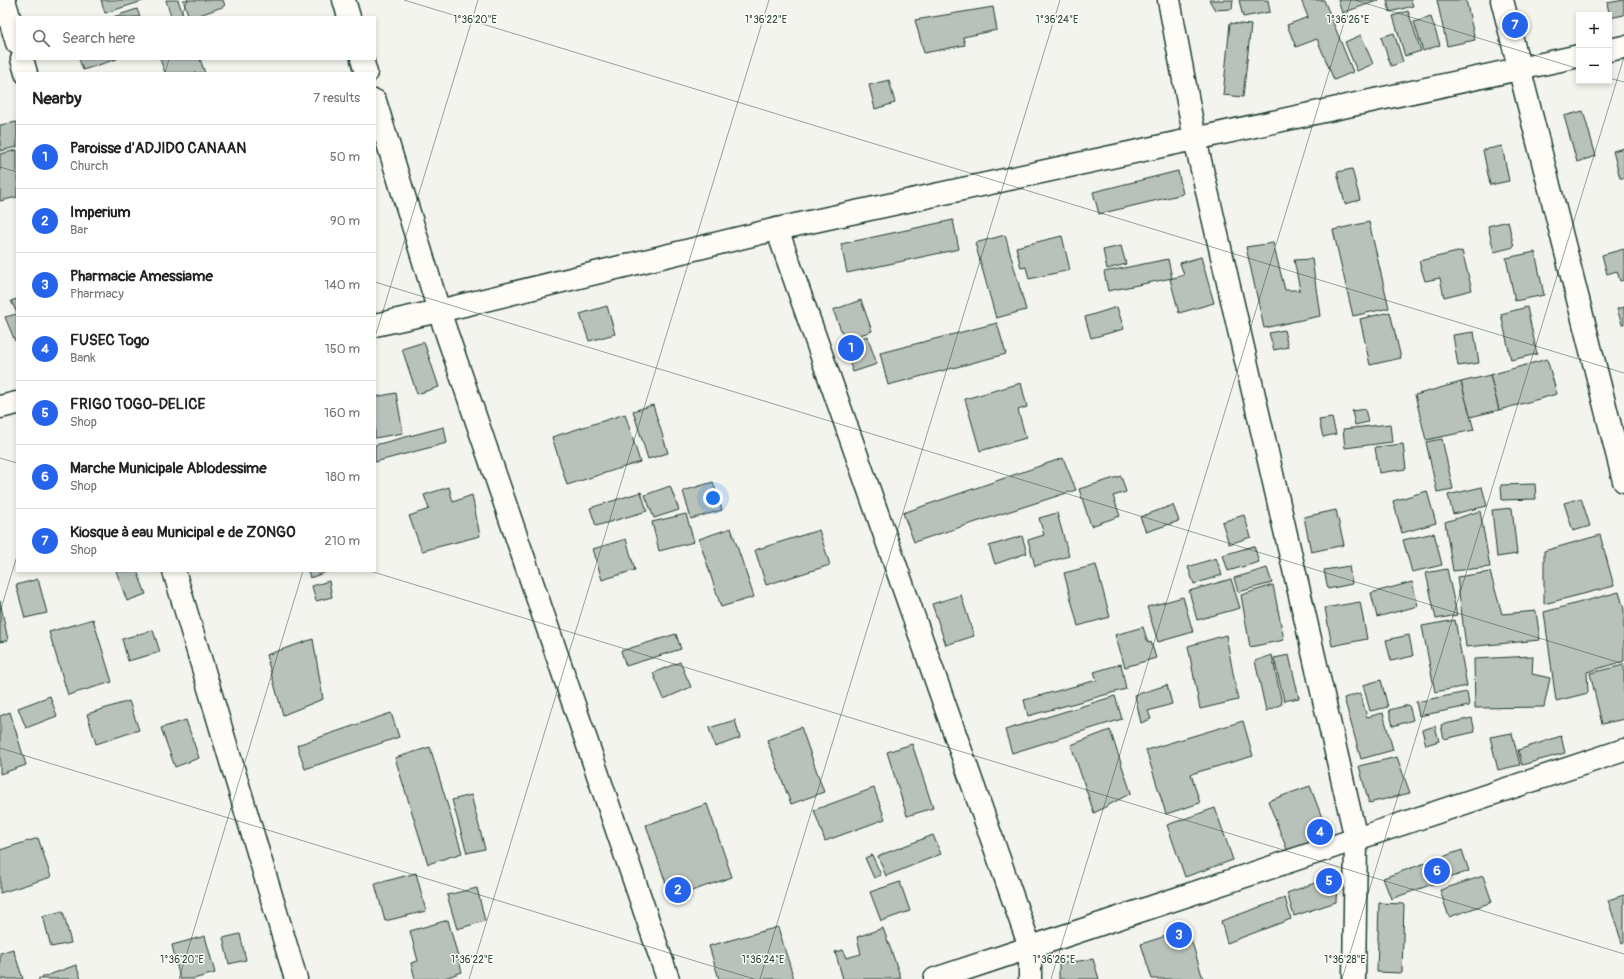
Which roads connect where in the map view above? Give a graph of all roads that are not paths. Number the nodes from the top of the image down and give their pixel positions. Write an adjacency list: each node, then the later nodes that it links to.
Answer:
1 (4, 0): 6 (street)
2 (344, 0): 5 (street)
3 (1169, 0): 16 (street)
4 (1502, 0): 12 (street)
5 (349, 16)
6 (16, 40)
7 (1624, 47): 8 (street)
8 (1612, 49)
9 (1576, 57): 12 (street)
10 (22, 60): 13 (street)
11 (362, 60): 14 (street)
12 (1520, 69): 16 (street); 22 (street)
13 (26, 72)
14 (366, 72)
15 (376, 104): 18 (street)
16 (1195, 139): 17 (street); 25 (street)
17 (777, 229): 18 (street); 26 (street)
18 (439, 311): 19 (street); 28 (street)
19 (376, 325)
20 (16, 404): 21 (street)
21 (0, 407)
22 (1624, 481)
23 (174, 572): 27 (street)
24 (1624, 750): 25 (street)
25 (1356, 839): 26 (street); 31 (street)
26 (1030, 947): 29 (street); 30 (street)
27 (296, 979)
28 (668, 979)
29 (934, 979)
30 (1030, 979)
31 (1354, 979)

